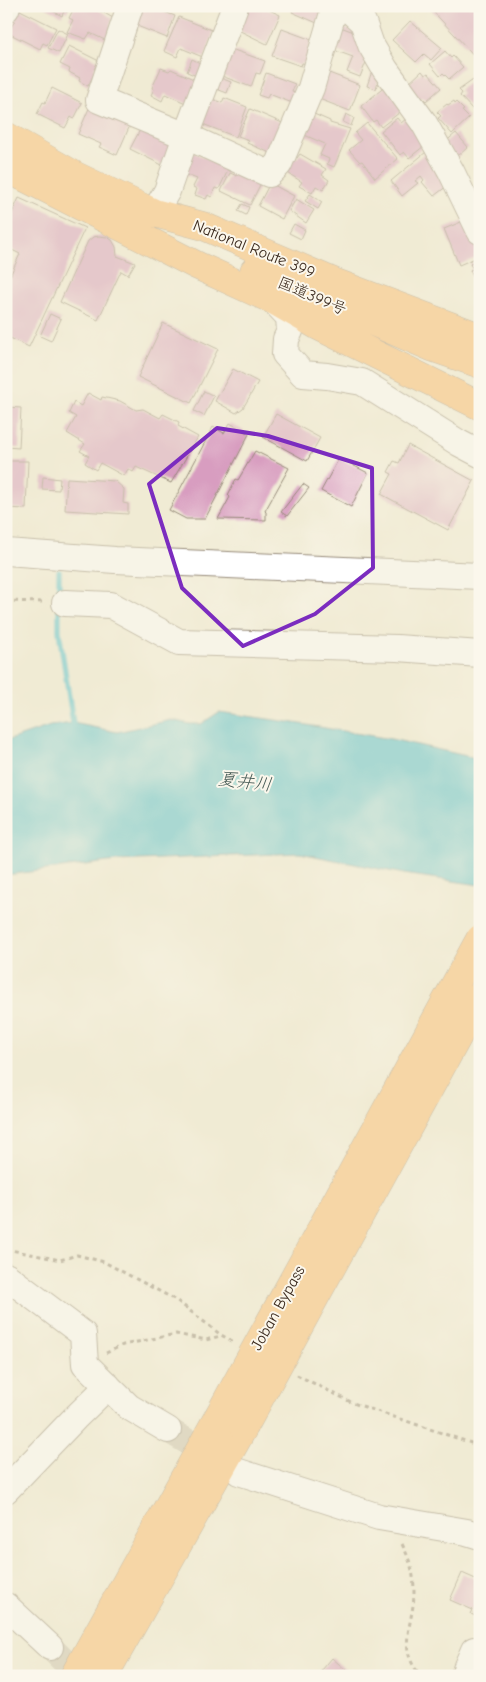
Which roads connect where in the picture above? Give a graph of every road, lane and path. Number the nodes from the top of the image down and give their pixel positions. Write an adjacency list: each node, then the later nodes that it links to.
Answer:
1 (130, 6): 5 (street)
2 (235, 6): 5 (street)
3 (347, 8): 5 (street); 7 (street)
4 (6, 136): 8 (highway, National Route 399)
5 (186, 136): 8 (street)
6 (6, 168): 10 (highway)
7 (474, 200): 9 (street)
8 (154, 213): 13 (highway, National Route 399); 14 (highway, 国道399号)
9 (480, 231)
10 (273, 300): 11 (highway); 12 (street)
11 (318, 326): 12 (street); 15 (highway)
12 (290, 331): 16 (street)
13 (480, 337)
14 (480, 364)
15 (480, 406)
16 (480, 454)
17 (6, 552): 19 (street)
18 (480, 557): 19 (street)
19 (387, 571): 20 (street)
20 (480, 576)
21 (6, 601): 22 (path)
22 (57, 603): 23 (street)
23 (480, 654)
24 (480, 939): 40 (highway, Joban Bypass, bridge)
25 (480, 996): 41 (highway, Joban Bypass, bridge)
26 (6, 1249): 28 (path)
27 (6, 1276): 28 (street)
28 (85, 1364): 29 (street)
29 (108, 1386): 31 (street); 34 (street)
30 (353, 1403): 32 (path)
31 (168, 1430)
32 (480, 1446)
33 (239, 1472): 35 (street)
34 (6, 1490)
35 (379, 1517): 36 (street); 42 (path)
36 (480, 1536)
37 (6, 1606): 38 (street)
38 (50, 1647)
39 (474, 1650): 43 (street)
40 (74, 1676)
41 (104, 1676)
42 (421, 1676)
43 (464, 1676)

